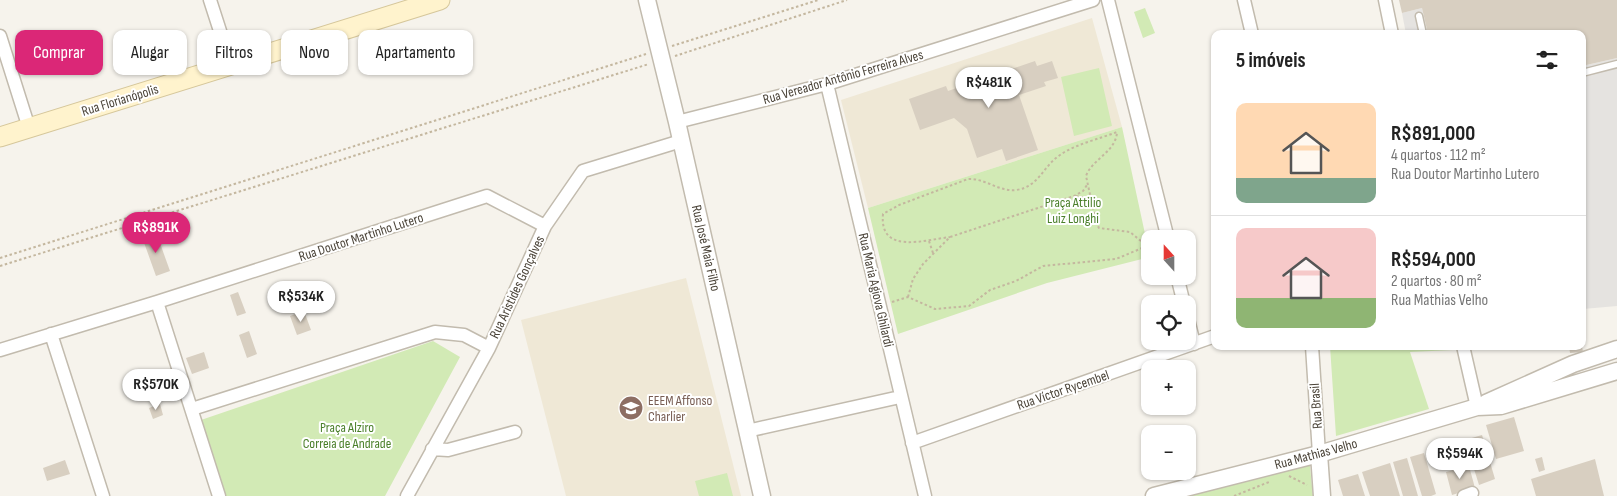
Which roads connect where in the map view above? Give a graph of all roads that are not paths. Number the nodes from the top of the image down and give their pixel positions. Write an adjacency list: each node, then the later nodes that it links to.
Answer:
1 (210, 0): 9 (street)
2 (647, 0): 19 (street, Rua José Maia Filho)
3 (1093, 0): 18 (street, Rua Vereador Antônio Ferreira Alves)
4 (1108, 0): 24 (street)
5 (1244, 0): 10 (street)
6 (1385, 0): 11 (street)
7 (434, 1): 14 (main road, Rua Florianópolis)
8 (1418, 16): 12 (lane)
9 (220, 30)
10 (1251, 30)
11 (1391, 30)
12 (1422, 30)
13 (0, 36): 20 (street)
14 (271, 52)
15 (1617, 64): 16 (lane)
16 (1586, 71)
17 (199, 75): 20 (main road, Rua Florianópolis)
18 (827, 84): 19 (street, Rua Vereador Antônio Ferreira Alves); 36 (street, Rua Maria Agiova Ghilardi)
19 (678, 122): 22 (street, Rua José Maia Filho)
20 (29, 128): 21 (main road, Rua Florianópolis)
21 (0, 137)
22 (681, 141): 23 (street, Rua Aristides Gonçalves); 39 (street, Rua José Maia Filho)
23 (545, 226): 25 (street, Rua Doutor Martinho Lutero); 29 (street, Rua Aristides Gonçalves)
24 (1166, 230)
25 (157, 302): 26 (street, Rua Doutor Martinho Lutero); 38 (street)
26 (52, 334): 31 (street, Rua Doutor Martinho Lutero); 44 (street)
27 (1211, 338): 28 (street, Rua Víctor Rycembel)
28 (1196, 343)
29 (489, 348): 38 (street); 42 (street, Rua Aristides Gonçalves)
30 (1617, 348): 37 (street, Rua Mathias Velho)
31 (0, 350)
32 (1177, 350): 41 (street, Rua Víctor Rycembel)
33 (1312, 350): 43 (street, Rua Brasil)
34 (1464, 350): 37 (street)
35 (1617, 371): 37 (street, Rua Mathias Velho)
36 (900, 397): 39 (street); 41 (street, Rua Maria Agiova Ghilardi)
37 (1477, 408): 43 (street, Rua Mathias Velho)
38 (192, 409): 45 (street)
39 (747, 431): 47 (street, Rua José Maia Filho)
40 (515, 432): 42 (street)
41 (912, 443): 48 (street, Rua Maria Agiova Ghilardi)
42 (432, 449): 46 (street, Rua Aristides Gonçalves)
43 (1319, 454): 49 (street, Rua Mathias Velho); 50 (street, Rua Brasil)
44 (103, 496)
45 (219, 496)
46 (407, 496)
47 (762, 496)
48 (925, 496)
49 (1154, 496)
50 (1322, 496)

